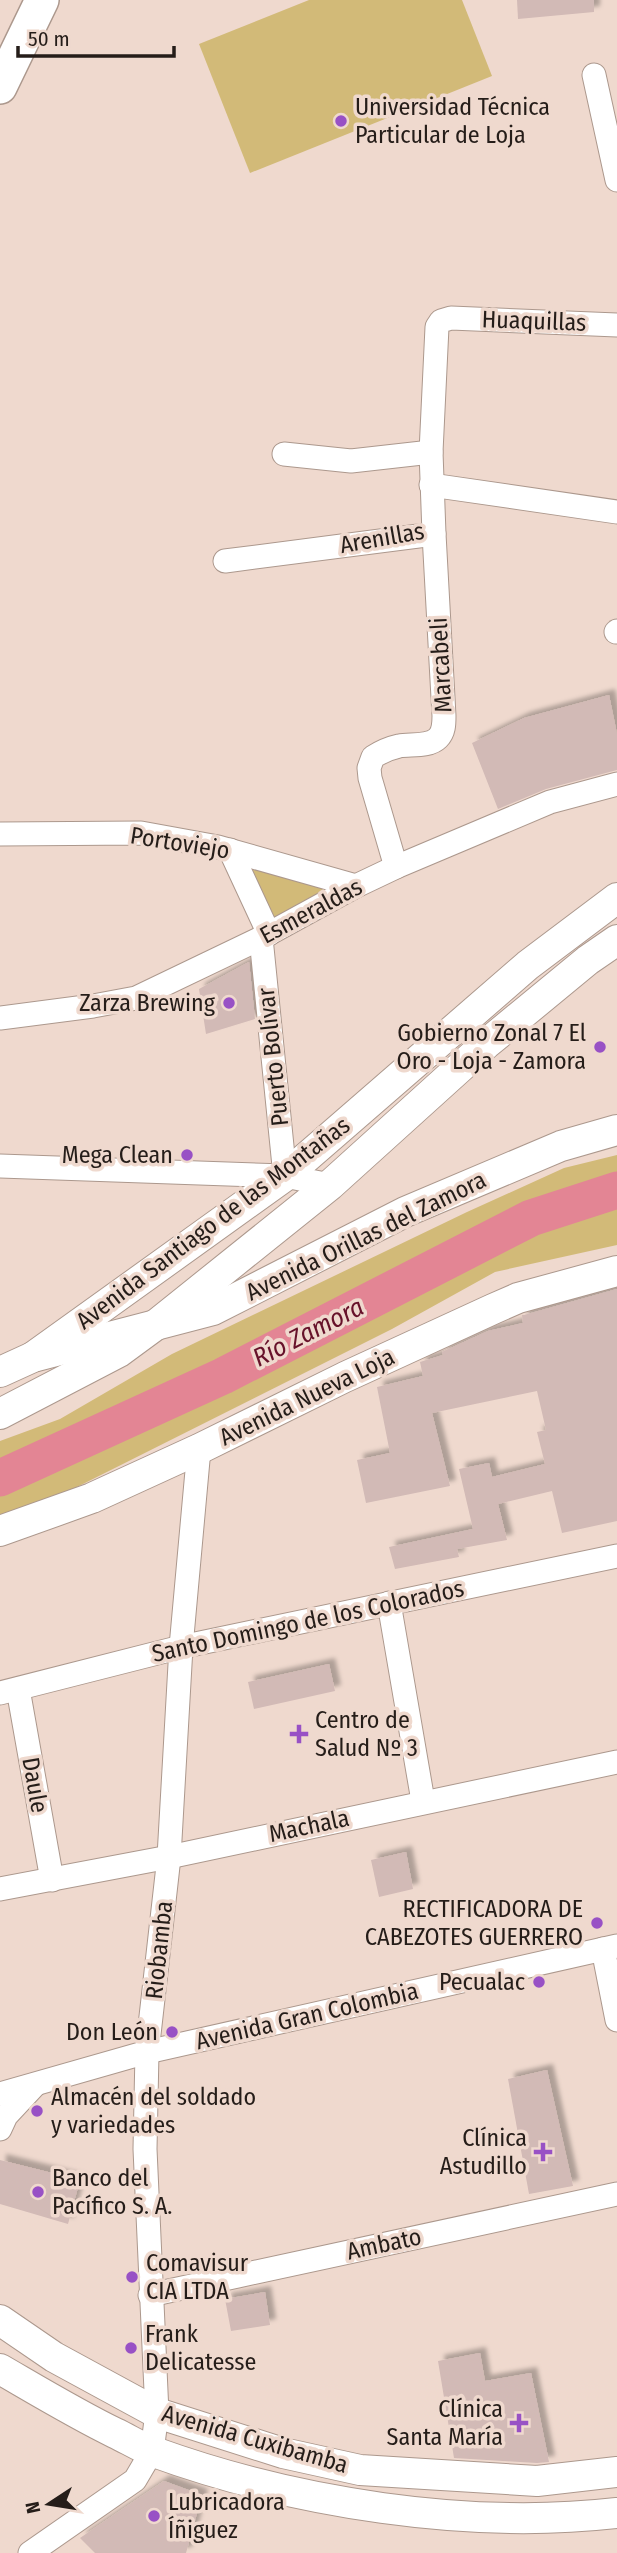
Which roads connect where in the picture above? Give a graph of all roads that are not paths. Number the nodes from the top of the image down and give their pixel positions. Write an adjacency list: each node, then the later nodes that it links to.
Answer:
1 (42, 0): 3 (highway)
2 (594, 75): 4 (street)
3 (0, 87)
4 (617, 180)
5 (617, 325): 6 (street, Huaquillas)
6 (431, 452): 7 (street); 8 (street)
7 (284, 454)
8 (431, 485): 9 (street, Arenillas); 10 (street, Arenillas)
9 (617, 512)
10 (434, 534): 11 (street, Arenillas); 15 (street, Marcabeli)
11 (225, 561)
12 (617, 784): 15 (street, Esmeraldas)
13 (0, 834): 14 (street, Portoviejo)
14 (230, 850): 16 (street, Portoviejo); 18 (street, Puerto Bolívar)
15 (396, 867): 16 (street, Esmeraldas)
16 (356, 886): 18 (street, Esmeraldas)
17 (617, 898): 23 (main road, Avenida Santiago de las Montañas)
18 (265, 936): 20 (street, Esmeraldas); 23 (street, Puerto Bolívar)
19 (617, 940): 24 (main road, Avenida Santiago de las Montañas)
20 (0, 1018)
21 (617, 1130): 26 (main road, Avenida Orillas del Zamora)
22 (0, 1166): 23 (street)
23 (285, 1176): 24 (street); 27 (main road, Avenida Santiago de las Montañas)
24 (330, 1185): 26 (main road, Avenida Santiago de las Montañas)
25 (617, 1271): 30 (main road, Avenida Nueva Loja)
26 (153, 1327): 27 (main road, Avenida Orillas del Zamora); 29 (main road, Avenida Orillas del Zamora)
27 (33, 1357): 28 (main road, Avenida Orillas del Zamora)
28 (0, 1372)
29 (0, 1414)
30 (199, 1449): 31 (main road, Avenida Nueva Loja); 34 (street, Riobamba)
31 (0, 1531)
32 (617, 1556): 33 (street, Santo Domingo de los Colorados)
33 (388, 1603): 34 (street, Santo Domingo de los Colorados); 37 (street)
34 (181, 1647): 35 (street, Santo Domingo de los Colorados); 38 (street, Riobamba)
35 (9, 1691): 39 (street, Daule)
36 (617, 1762): 37 (street, Machala)
37 (423, 1801): 38 (street, Machala)
38 (169, 1857): 39 (street, Machala); 43 (street, Riobamba)
39 (52, 1880): 40 (street, Machala)
40 (0, 1889)
41 (610, 1947): 42 (street); 43 (street, Avenida Gran Colombia)
42 (617, 2020)
43 (147, 2052): 44 (street, Avenida Gran Colombia); 48 (street, Riobamba)
44 (34, 2086): 45 (street, Avenida Gran Colombia); 46 (street)
45 (0, 2094)
46 (0, 2129)
47 (617, 2194): 48 (street, Ambato)
48 (150, 2295): 51 (street, Riobamba)
49 (0, 2320): 51 (main road, Avenida Cuxibamba)
50 (0, 2369): 52 (main road, Avenida Cuxibamba)
51 (157, 2413): 52 (street, Riobamba); 53 (main road, Avenida Cuxibamba)
52 (152, 2451): 54 (main road, Avenida Cuxibamba); 55 (street)
53 (617, 2472)
54 (617, 2513)
55 (30, 2553)

